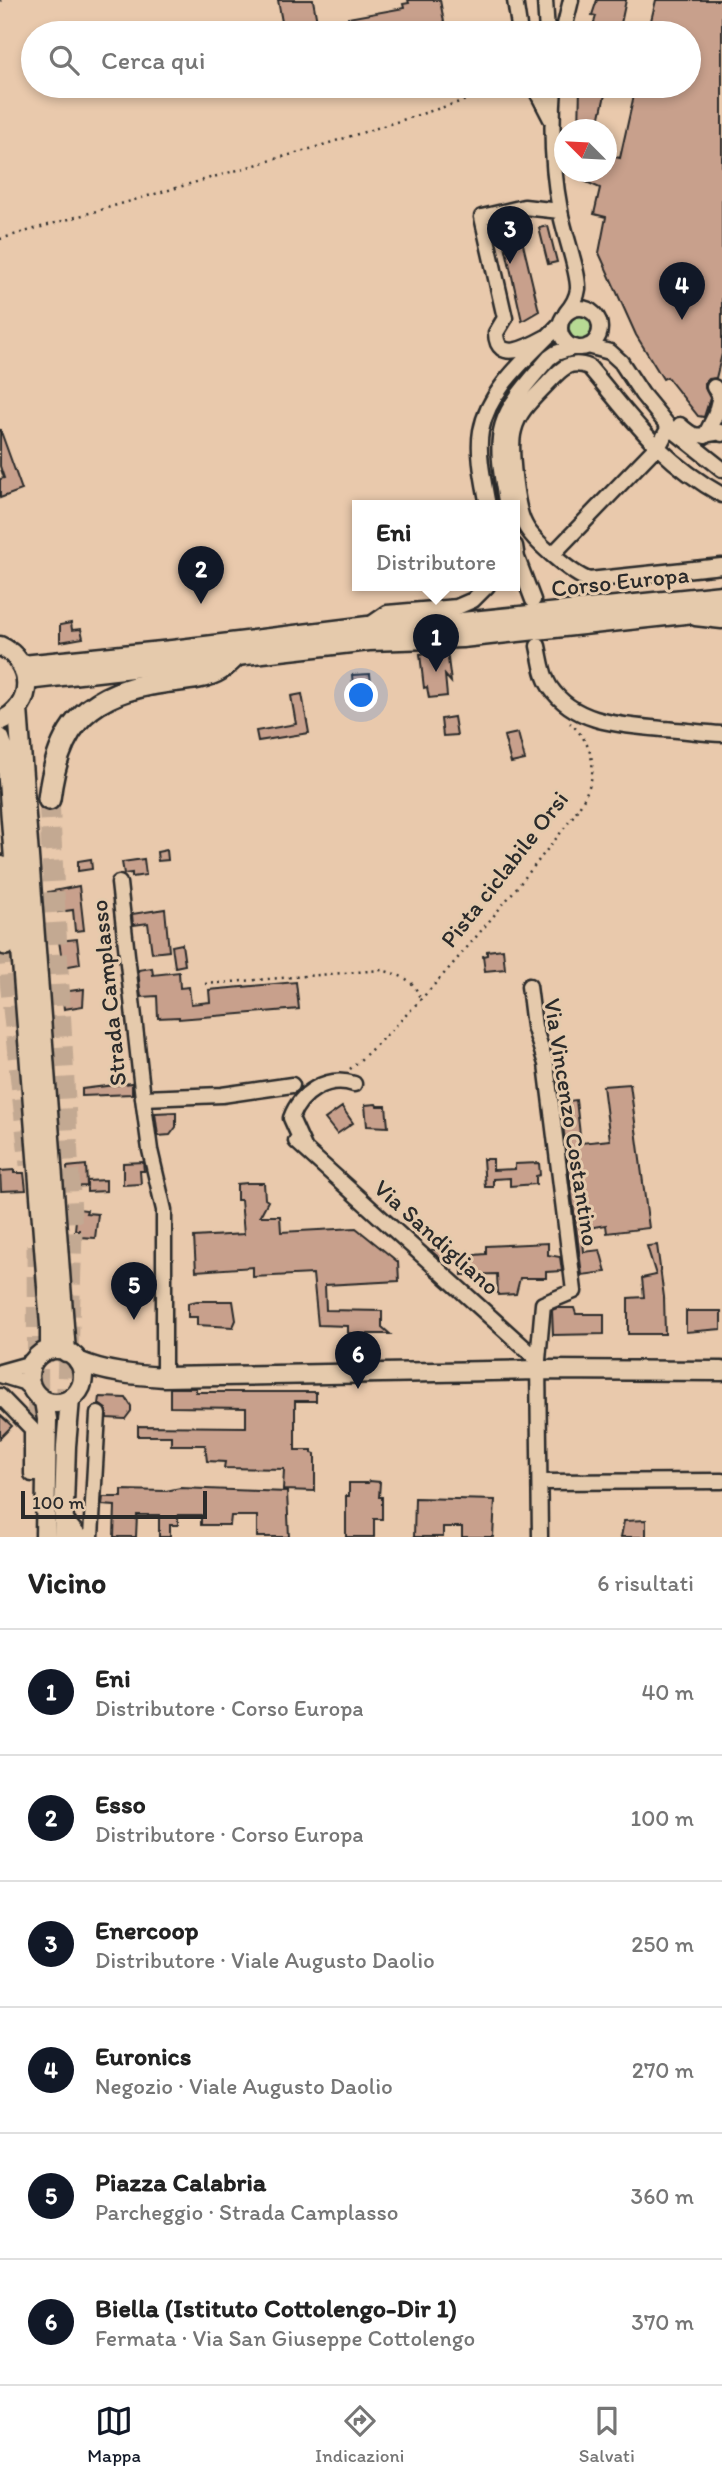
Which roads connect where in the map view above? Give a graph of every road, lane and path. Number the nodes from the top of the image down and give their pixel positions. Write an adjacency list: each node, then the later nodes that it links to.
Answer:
1 (514, 0): 4 (street)
2 (545, 0): 5 (street)
3 (571, 0): 6 (street)
4 (518, 21)
5 (546, 21)
6 (566, 21)
7 (472, 98): 12 (path)
8 (540, 98): 10 (street)
9 (553, 98): 10 (street)
10 (552, 121): 11 (street)
11 (560, 211): 13 (street); 13 (street)
12 (0, 239)
13 (559, 324): 14 (street); 14 (street); 23 (street)
14 (581, 347): 16 (street); 24 (street)
15 (715, 387): 19 (street)
16 (657, 413): 17 (street); 19 (street)
17 (669, 427): 20 (street); 21 (street)
18 (722, 434): 19 (street)
19 (705, 436)
20 (656, 447): 22 (street); 25 (street); 27 (street)
21 (722, 469)
22 (722, 495)
23 (487, 500)
24 (506, 500)
25 (519, 500)
26 (520, 509): 27 (street)
27 (553, 554): 29 (street)
28 (520, 566): 32 (street)
29 (722, 566)
30 (482, 591): 36 (street)
31 (722, 595): 36 (main road, Corso Europa)
32 (533, 600)
33 (722, 610): 34 (main road, Corso Europa)
34 (672, 616): 35 (street); 39 (main road, Corso Europa)
35 (722, 621)
36 (368, 626): 40 (main road, Corso Europa)
37 (0, 646): 40 (main road)
38 (538, 646): 44 (street)
39 (236, 655): 40 (main road, Corso Europa); 46 (highway)
40 (25, 673): 41 (main road)
41 (19, 709): 43 (main road); 56 (main road)
42 (567, 720): 52 (path, Pista ciclabile Orsi)
43 (0, 721)
44 (722, 734)
45 (0, 738): 56 (main road)
46 (49, 799)
47 (0, 867): 49 (highway)
48 (119, 883): 55 (street, Strada Camplasso)
49 (6, 944)
50 (205, 984): 52 (path)
51 (529, 986): 57 (street, Via Vincenzo Costantino)
52 (420, 999): 53 (path, Pista ciclabile Orsi)
53 (350, 1078): 57 (street, Via Sandigliano)
54 (292, 1086): 55 (street, Strada Camplasso)
55 (143, 1098): 61 (street, Strada Camplasso)
56 (57, 1355): 59 (street); 60 (main road); 62 (main road); 63 (main road)
57 (538, 1365): 58 (main road); 61 (main road); 68 (street)
58 (722, 1371)
59 (0, 1373): 63 (street)
60 (127, 1375): 61 (main road); 62 (main road)
61 (164, 1377)
62 (74, 1394): 63 (main road); 69 (main road)
63 (38, 1395): 66 (main road)
64 (0, 1396): 66 (street)
65 (98, 1414): 73 (street)
66 (46, 1474): 70 (main road)
67 (722, 1481): 68 (street)
68 (540, 1482): 74 (street)
69 (64, 1517): 71 (main road); 72 (street)
70 (44, 1537)
71 (62, 1537)
72 (80, 1537)
73 (91, 1537)
74 (540, 1537)

